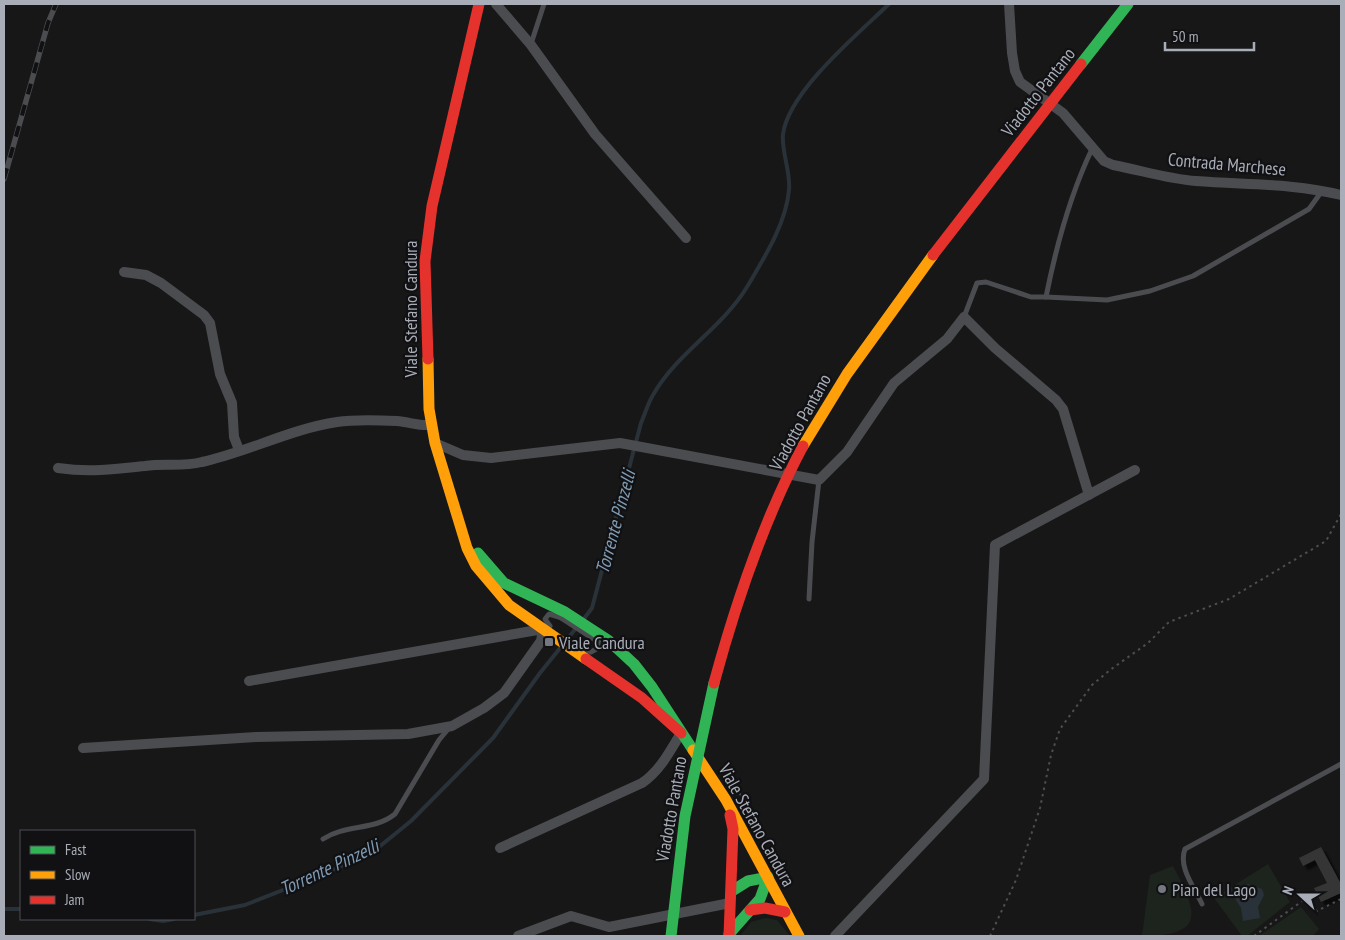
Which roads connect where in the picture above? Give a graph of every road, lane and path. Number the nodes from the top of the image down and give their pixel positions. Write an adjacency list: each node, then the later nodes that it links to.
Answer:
1 (479, 4): 14 (main road, Viale Stefano Candura)
2 (496, 4): 6 (street)
3 (544, 4): 6 (lane)
4 (1009, 4): 7 (street, Contrada Marchese)
5 (1128, 4): 44 (main road, Viadotto Pantano, bridge)
6 (531, 44): 10 (street)
7 (1092, 148): 8 (street, Contrada Marchese); 12 (lane)
8 (1322, 190): 9 (street, Contrada Marchese); 12 (lane)
9 (1341, 195)
10 (686, 238)
11 (124, 272): 16 (street)
12 (1046, 298): 13 (lane)
13 (964, 317): 19 (street); 20 (street)
14 (431, 425): 15 (main road, Viale Stefano Candura); 16 (street)
15 (435, 443): 19 (street); 22 (main road, Viale Stefano Candura)
16 (239, 450): 17 (street)
17 (58, 468)
18 (1134, 470): 20 (street)
19 (819, 480): 23 (lane)
20 (1088, 495): 46 (street)
21 (1341, 514): 47 (path)
22 (460, 525): 24 (main road, Viale Stefano Candura); 25 (main road, Viale Stefano Candura)
23 (809, 599)
24 (563, 615): 25 (lane); 26 (main road, Viale Stefano Candura); 26 (lane)
25 (549, 631): 27 (main road, Viale Stefano Candura); 27 (lane); 28 (street); 29 (street)
26 (588, 631): 27 (lane); 30 (main road, Viale Stefano Candura)
27 (577, 648): 30 (main road, Viale Stefano Candura)
28 (249, 681)
29 (452, 726): 31 (street); 34 (lane)
30 (681, 733): 33 (main road, Viale Stefano Candura); 35 (street)
31 (83, 748)
32 (1341, 764): 39 (lane)
33 (726, 800): 36 (main road, Viale Stefano Candura); 37 (main road)
34 (323, 839)
35 (500, 848)
36 (768, 877): 37 (main road); 40 (main road); 41 (main road, Viale Stefano Candura)
37 (731, 897): 42 (main road); 43 (street)
38 (1341, 899): 48 (path)
39 (1202, 904)
40 (750, 910): 41 (main road); 42 (main road)
41 (785, 912): 45 (main road, Viale Stefano Candura)
42 (729, 935)
43 (518, 936)
44 (671, 936)
45 (799, 936)
46 (835, 936)
47 (990, 936)
48 (1254, 936)

